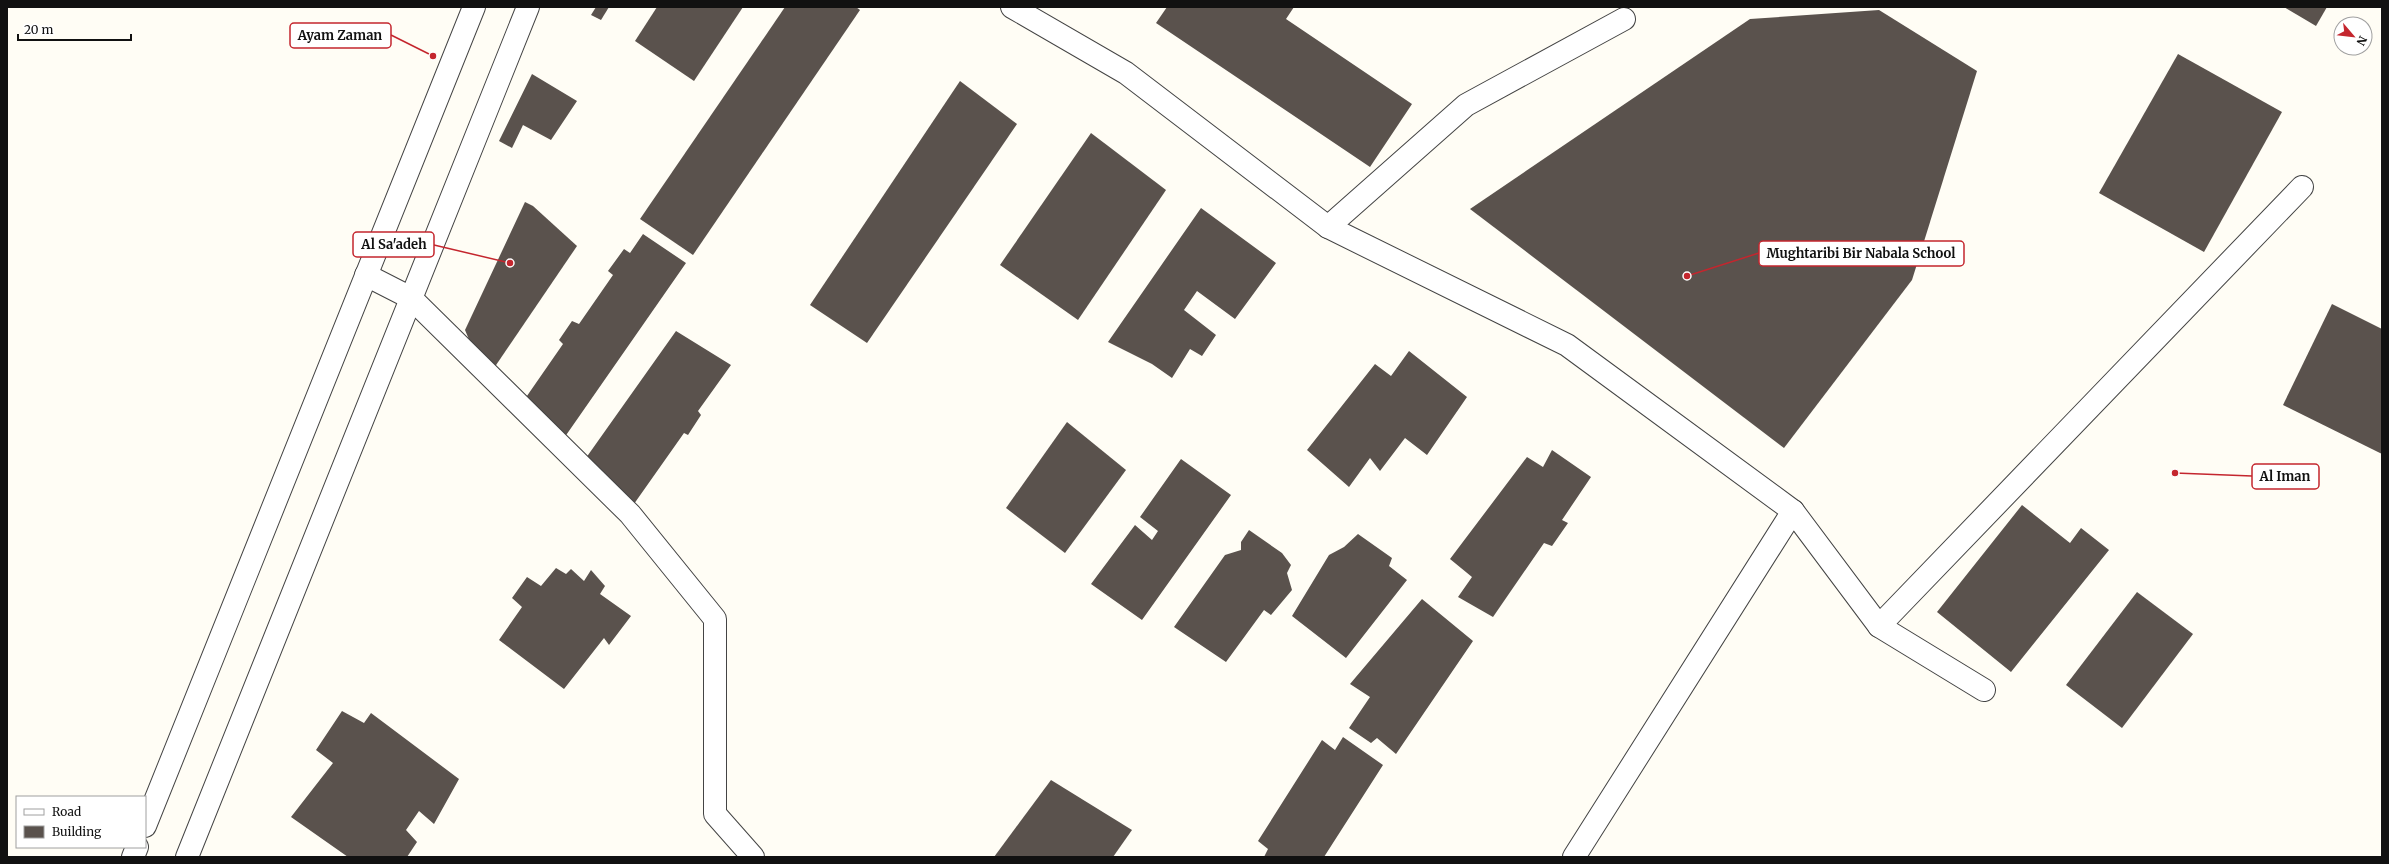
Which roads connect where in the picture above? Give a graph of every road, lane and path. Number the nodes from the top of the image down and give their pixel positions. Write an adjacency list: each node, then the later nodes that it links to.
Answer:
1 (474, 7): 7 (street)
2 (528, 7): 8 (street)
3 (1012, 7): 6 (street)
4 (1624, 19): 6 (street)
5 (2302, 187): 10 (street)
6 (1328, 227): 9 (street)
7 (366, 275): 8 (street); 12 (street)
8 (412, 298): 13 (street); 14 (street)
9 (1792, 511): 10 (street); 15 (street)
10 (1879, 626): 11 (street)
11 (1984, 690)
12 (146, 824)
13 (187, 857)
14 (753, 857)
15 (1574, 857)

